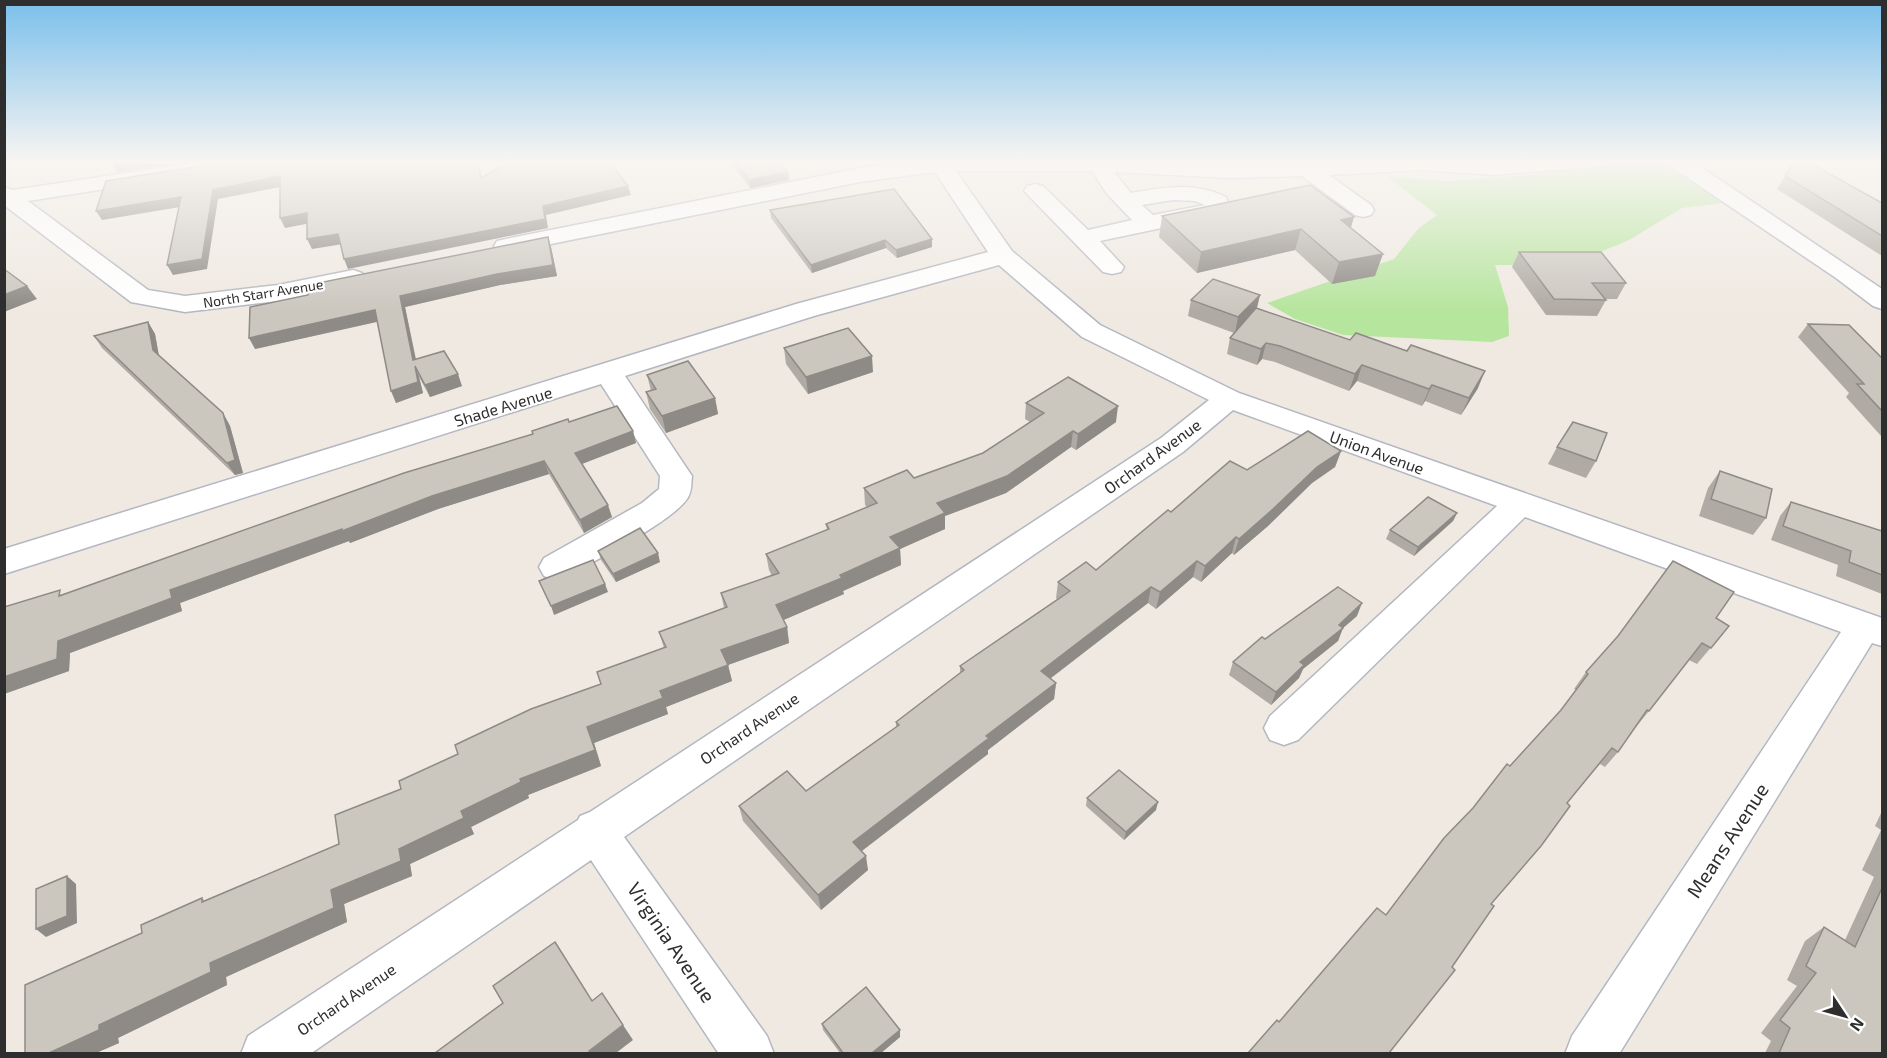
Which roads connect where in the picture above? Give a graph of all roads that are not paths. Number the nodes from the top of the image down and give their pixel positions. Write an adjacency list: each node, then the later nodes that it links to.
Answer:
1 (30, 212): 13 (street, North Starr Avenue)
2 (675, 212): 10 (street)
3 (973, 212): 11 (street, Union Avenue)
4 (1057, 212): 9 (street)
5 (1138, 212): 8 (street)
6 (1203, 212): 8 (street)
7 (1754, 212): 14 (street)
8 (1149, 223): 9 (street)
9 (1083, 238): 12 (street)
10 (484, 251)
11 (1003, 256): 15 (street, Shade Avenue); 16 (street, Union Avenue)
12 (1112, 267)
13 (370, 274)
14 (1882, 301)
15 (608, 372): 18 (street, Shade Avenue); 19 (street)
16 (1229, 399): 17 (street, Union Avenue); 22 (street, Orchard Avenue)
17 (1520, 503): 20 (street, Union Avenue); 21 (street)
18 (4, 562)
19 (556, 567)
20 (1874, 629): 25 (street, Means Avenue)
21 (1284, 728)
22 (595, 830): 23 (street, Orchard Avenue); 24 (street, Virginia Avenue)
23 (266, 1053)
24 (749, 1053)
25 (1590, 1053)

